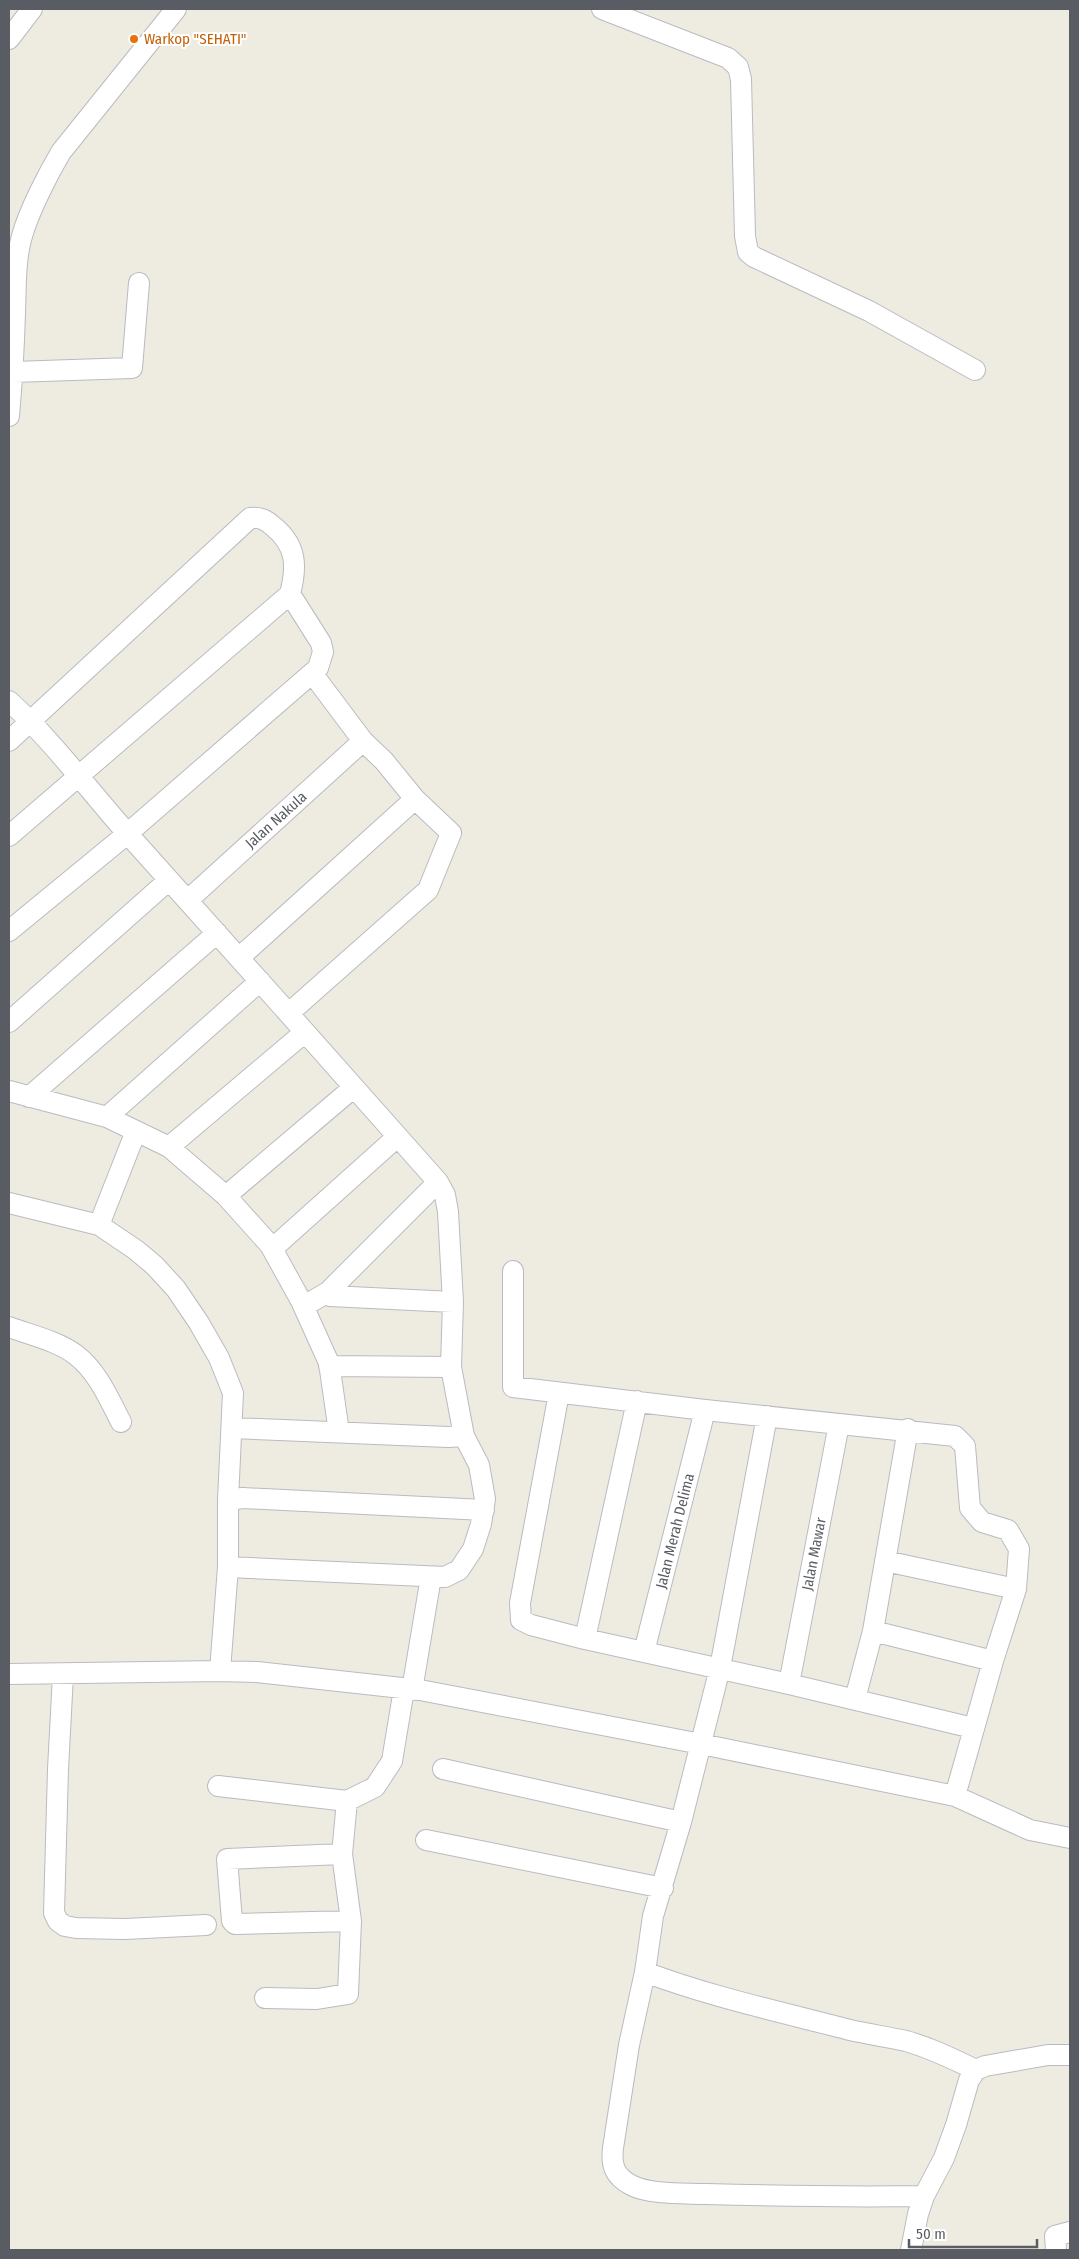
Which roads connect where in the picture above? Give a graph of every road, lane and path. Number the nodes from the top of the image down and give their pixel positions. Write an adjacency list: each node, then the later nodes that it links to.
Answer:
1 (32, 9): 4 (street)
2 (176, 9): 5 (street)
3 (602, 9): 7 (street)
4 (9, 39)
5 (13, 265): 8 (street)
6 (139, 283): 8 (street)
7 (975, 370)
8 (13, 372): 9 (street)
9 (9, 416)
10 (290, 594): 11 (street); 13 (street); 16 (street)
11 (312, 673): 14 (street); 18 (street)
12 (9, 701): 13 (street)
13 (31, 722): 15 (street); 16 (street)
14 (363, 740): 17 (street); 21 (street, Jalan Nakula)
15 (9, 741)
16 (78, 776): 18 (street); 19 (street)
17 (415, 799): 24 (street); 26 (street)
18 (127, 834): 20 (street); 22 (street)
19 (9, 836)
20 (170, 880): 21 (street); 27 (street)
21 (188, 900): 23 (street)
22 (9, 931)
23 (217, 933): 24 (street); 31 (street)
24 (240, 957): 25 (street)
25 (260, 981): 26 (street); 32 (street)
26 (289, 1013): 28 (street)
27 (9, 1022)
28 (305, 1032): 29 (street); 35 (street)
29 (353, 1088): 34 (street); 37 (street)
30 (9, 1090): 31 (street)
31 (29, 1097): 32 (street)
32 (107, 1117): 33 (street)
33 (136, 1131): 35 (street); 39 (street)
34 (398, 1137): 36 (street); 40 (street)
35 (170, 1147): 37 (street)
36 (438, 1182): 42 (street); 43 (street)
37 (226, 1196): 40 (street)
38 (9, 1202): 39 (street)
39 (98, 1225): 54 (street)
40 (272, 1249): 44 (street)
41 (513, 1271): 48 (street)
42 (328, 1292): 43 (street); 44 (street)
43 (453, 1302): 47 (street)
44 (304, 1306): 46 (street)
45 (9, 1327): 52 (street)
46 (329, 1366): 47 (street); 56 (street)
47 (452, 1367): 57 (street)
48 (558, 1393): 49 (street); 65 (street)
49 (636, 1401): 50 (street); 65 (street)
50 (705, 1410): 51 (street); 66 (street, Jalan Merah Delima)
51 (767, 1416): 53 (street); 68 (street)
52 (121, 1422)
53 (839, 1424): 55 (street); 72 (street, Jalan Mawar)
54 (233, 1428): 56 (street); 58 (street)
55 (908, 1429): 60 (street); 63 (street)
56 (339, 1432): 57 (street)
57 (464, 1436): 59 (street)
58 (228, 1500): 59 (street); 61 (street)
59 (484, 1510): 62 (street)
60 (885, 1561): 63 (street); 64 (street)
61 (228, 1568): 62 (street); 69 (street)
62 (431, 1577): 73 (street)
63 (1016, 1589): 67 (street)
64 (873, 1631): 67 (street); 74 (street)
65 (584, 1639): 66 (street)
66 (644, 1652): 68 (street)
67 (993, 1661): 75 (street)
68 (720, 1668): 72 (street); 76 (street)
69 (220, 1671): 71 (street); 73 (street)
70 (9, 1674): 71 (street)
71 (63, 1674): 87 (street)
72 (789, 1684): 74 (street)
73 (412, 1690): 76 (street); 80 (street)
74 (855, 1699): 75 (street)
75 (973, 1728): 79 (street)
76 (701, 1744): 79 (street); 81 (street)
77 (443, 1769): 81 (street)
78 (218, 1786): 80 (street)
79 (955, 1796): 82 (street)
80 (347, 1800): 84 (street)
81 (681, 1822): 85 (street)
82 (1070, 1838)
83 (426, 1840): 85 (street)
84 (342, 1854): 86 (street); 86 (street)
85 (663, 1888): 88 (street)
86 (351, 1921): 89 (street)
87 (206, 1924)
88 (645, 1972): 91 (street); 92 (street)
89 (265, 1998)
90 (1070, 2056): 91 (street)
91 (976, 2070): 92 (street)
92 (924, 2196): 94 (street)
93 (1070, 2232): 95 (street)
94 (911, 2250)
95 (1056, 2250)

